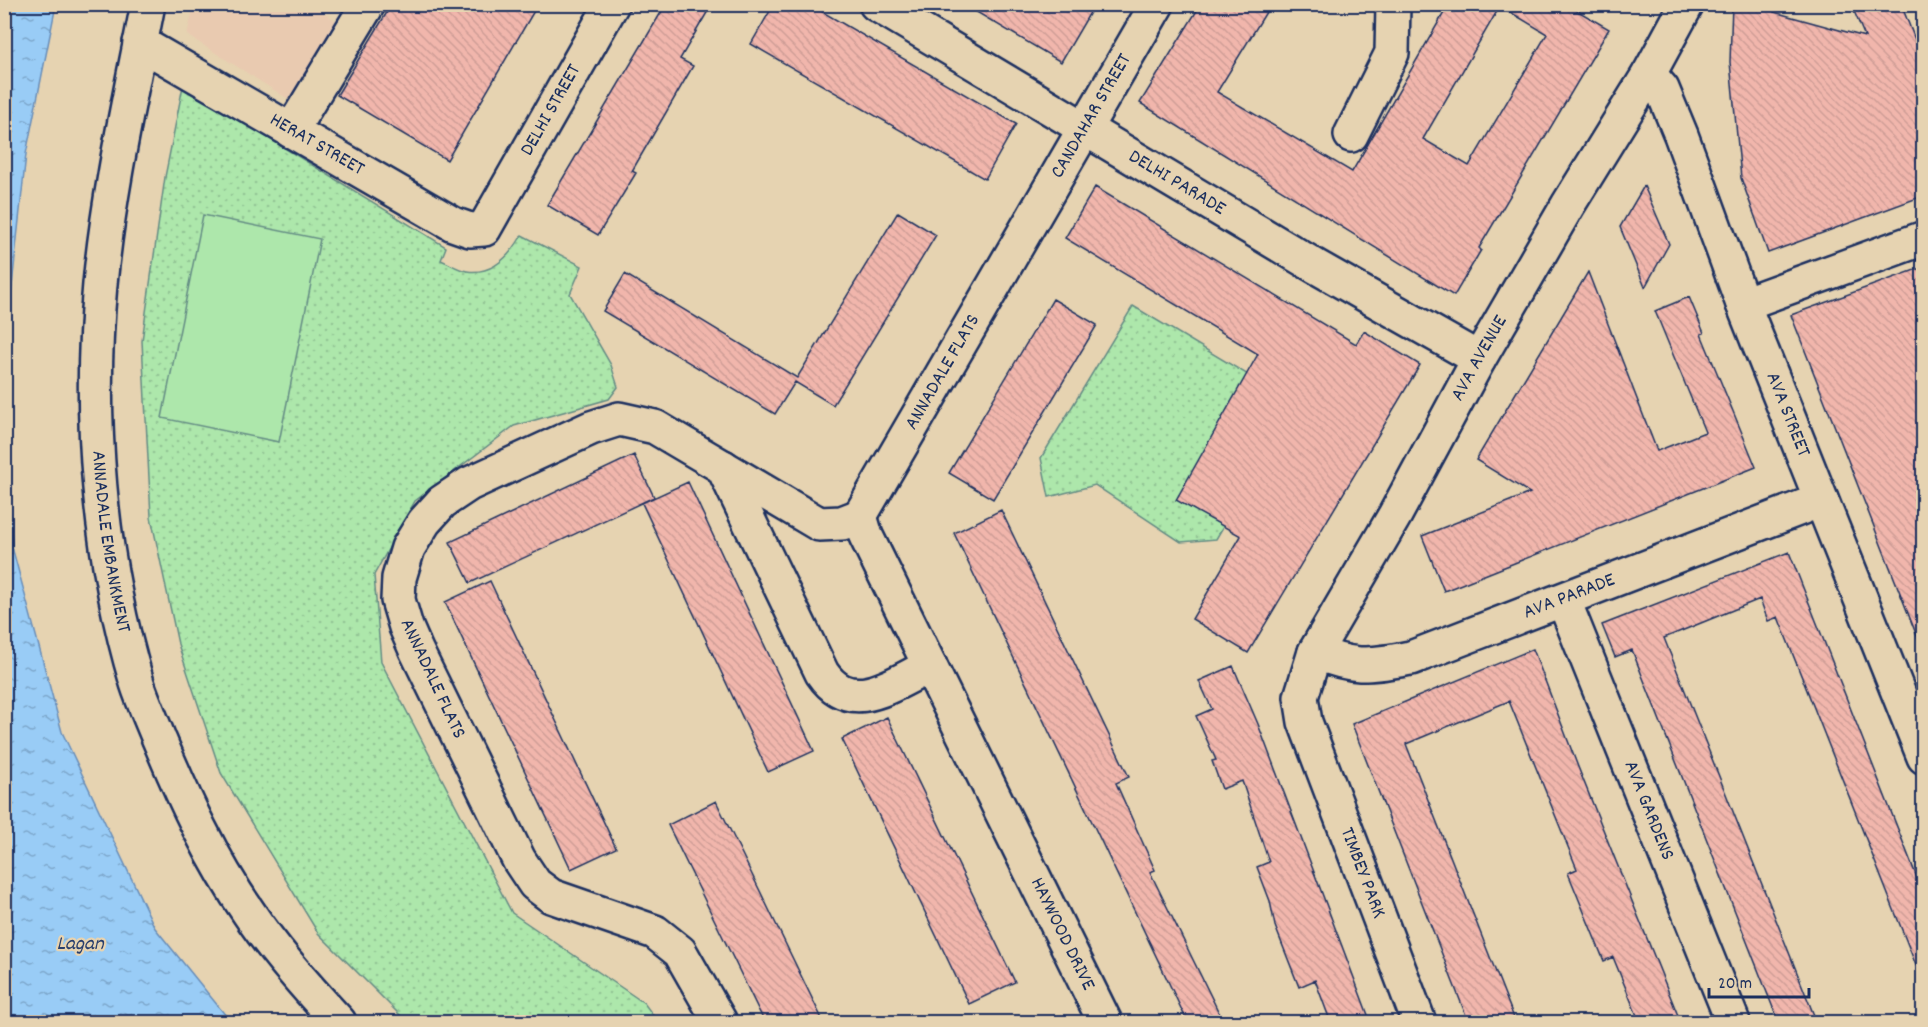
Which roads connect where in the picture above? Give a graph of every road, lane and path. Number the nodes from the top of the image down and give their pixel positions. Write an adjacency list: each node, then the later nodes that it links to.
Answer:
1 (148, 4): 8 (street, ANNADALE EMBANKMENT)
2 (368, 4): 11 (street)
3 (612, 4): 13 (street, DELHI STREET)
4 (876, 4): 10 (street, DELHI PARADE)
5 (1156, 4): 10 (street, CANDAHAR STREET)
6 (1393, 4): 12 (street)
7 (1675, 9): 9 (street, AVA AVENUE)
8 (140, 43): 11 (street, HERAT STREET); 26 (street, ANNADALE EMBANKMENT)
9 (1649, 74): 16 (street, AVA STREET); 17 (street, AVA AVENUE)
10 (1084, 128): 14 (street, CANDAHAR STREET); 17 (street, DELHI PARADE)
11 (291, 131): 13 (street, HERAT STREET)
12 (1351, 135)
13 (490, 217)
14 (1026, 227): 20 (street, ANNADALE FLATS)
15 (1923, 238): 16 (street)
16 (1743, 304): 19 (street, AVA STREET)
17 (1479, 359): 22 (street, AVA AVENUE)
18 (723, 467): 20 (street, ANNADALE FLATS); 23 (street); 27 (street, ANNADALE FLATS)
19 (1821, 500): 21 (street, AVA PARADE); 25 (street, AVA STREET)
20 (860, 516): 23 (street)
21 (1564, 601): 22 (street, AVA PARADE); 30 (street, AVA GARDENS)
22 (1315, 652): 24 (street, AVA AVENUE)
23 (930, 666): 28 (street, HAYWOOD DRIVE)
24 (1305, 722): 29 (street, TIMBEY PARK)
25 (1923, 757)
26 (339, 1023)
27 (720, 1023)
28 (1105, 1023)
29 (1419, 1023)
30 (1733, 1023)

